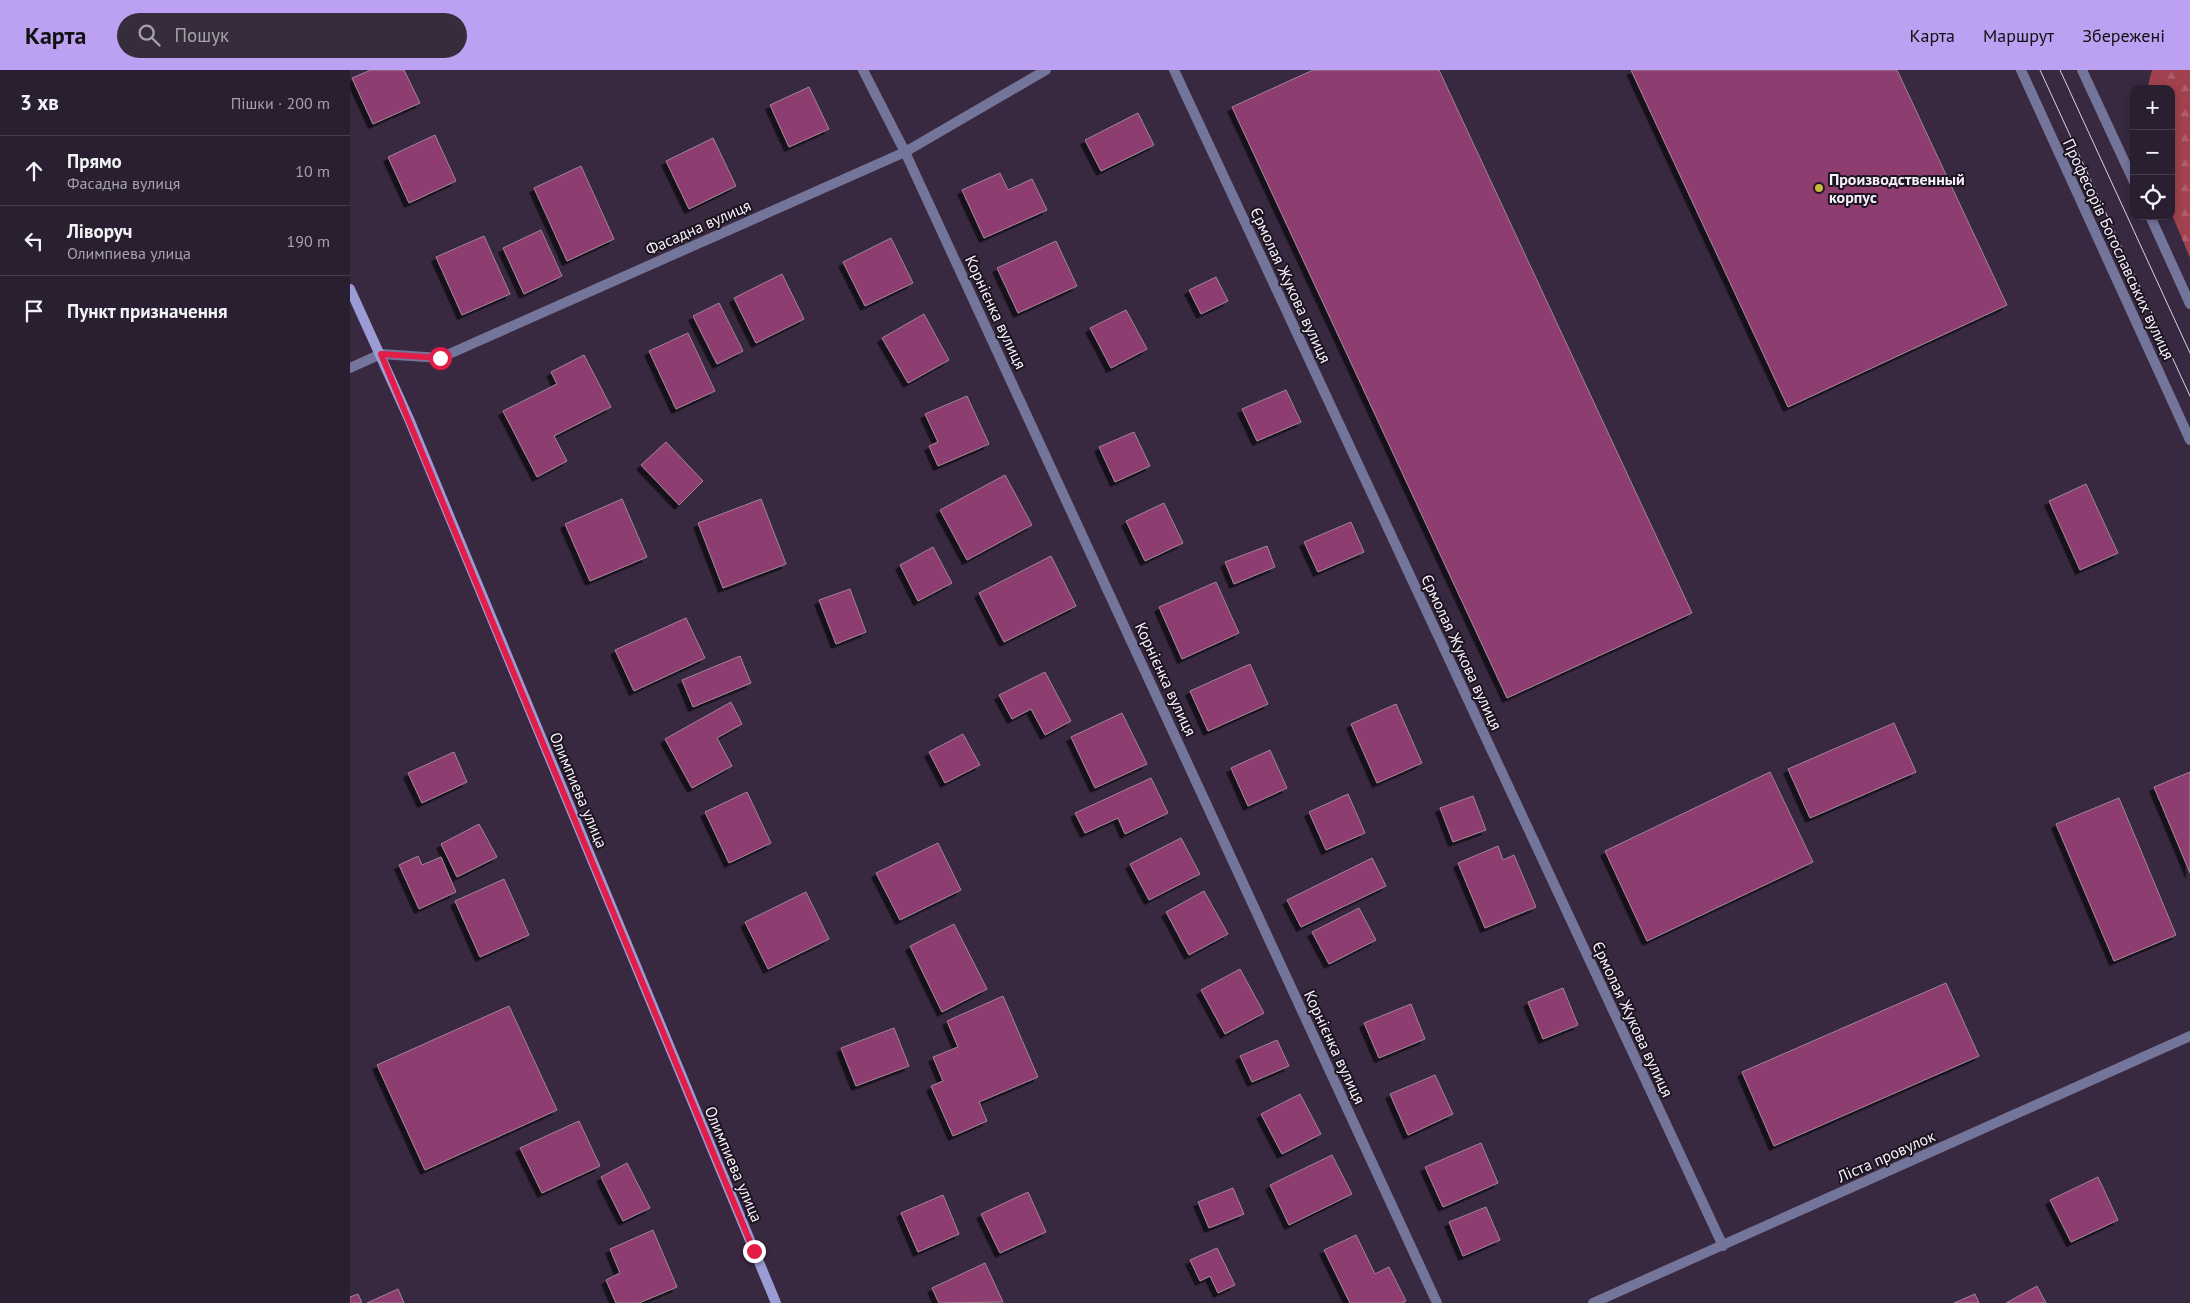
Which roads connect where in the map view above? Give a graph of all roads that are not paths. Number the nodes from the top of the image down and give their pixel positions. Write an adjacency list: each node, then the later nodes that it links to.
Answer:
1 (863, 70): 6 (street, Корнієнка вулиця)
2 (1046, 70): 6 (street, Фасадна вулиця)
3 (1174, 70): 15 (street, Єрмолая Жукова вулиця)
4 (2021, 70): 13 (street, Професорів Богославських вулиця)
5 (2082, 70): 7 (street)
6 (905, 152): 11 (street, Фасадна вулиця); 17 (street, Корнієнка вулиця)
7 (2131, 175)
8 (2152, 220): 10 (street)
9 (350, 289): 11 (main road, Олимпиева улица)
10 (2190, 304)
11 (381, 354): 12 (street, Фасадна вулиця); 16 (main road, Олимпиева улица)
12 (350, 368)
13 (2190, 440)
14 (2190, 1036): 15 (street, Ліста провулок)
15 (1723, 1246): 18 (street, Ліста провулок)
16 (776, 1303)
17 (1437, 1303)
18 (1594, 1303)

